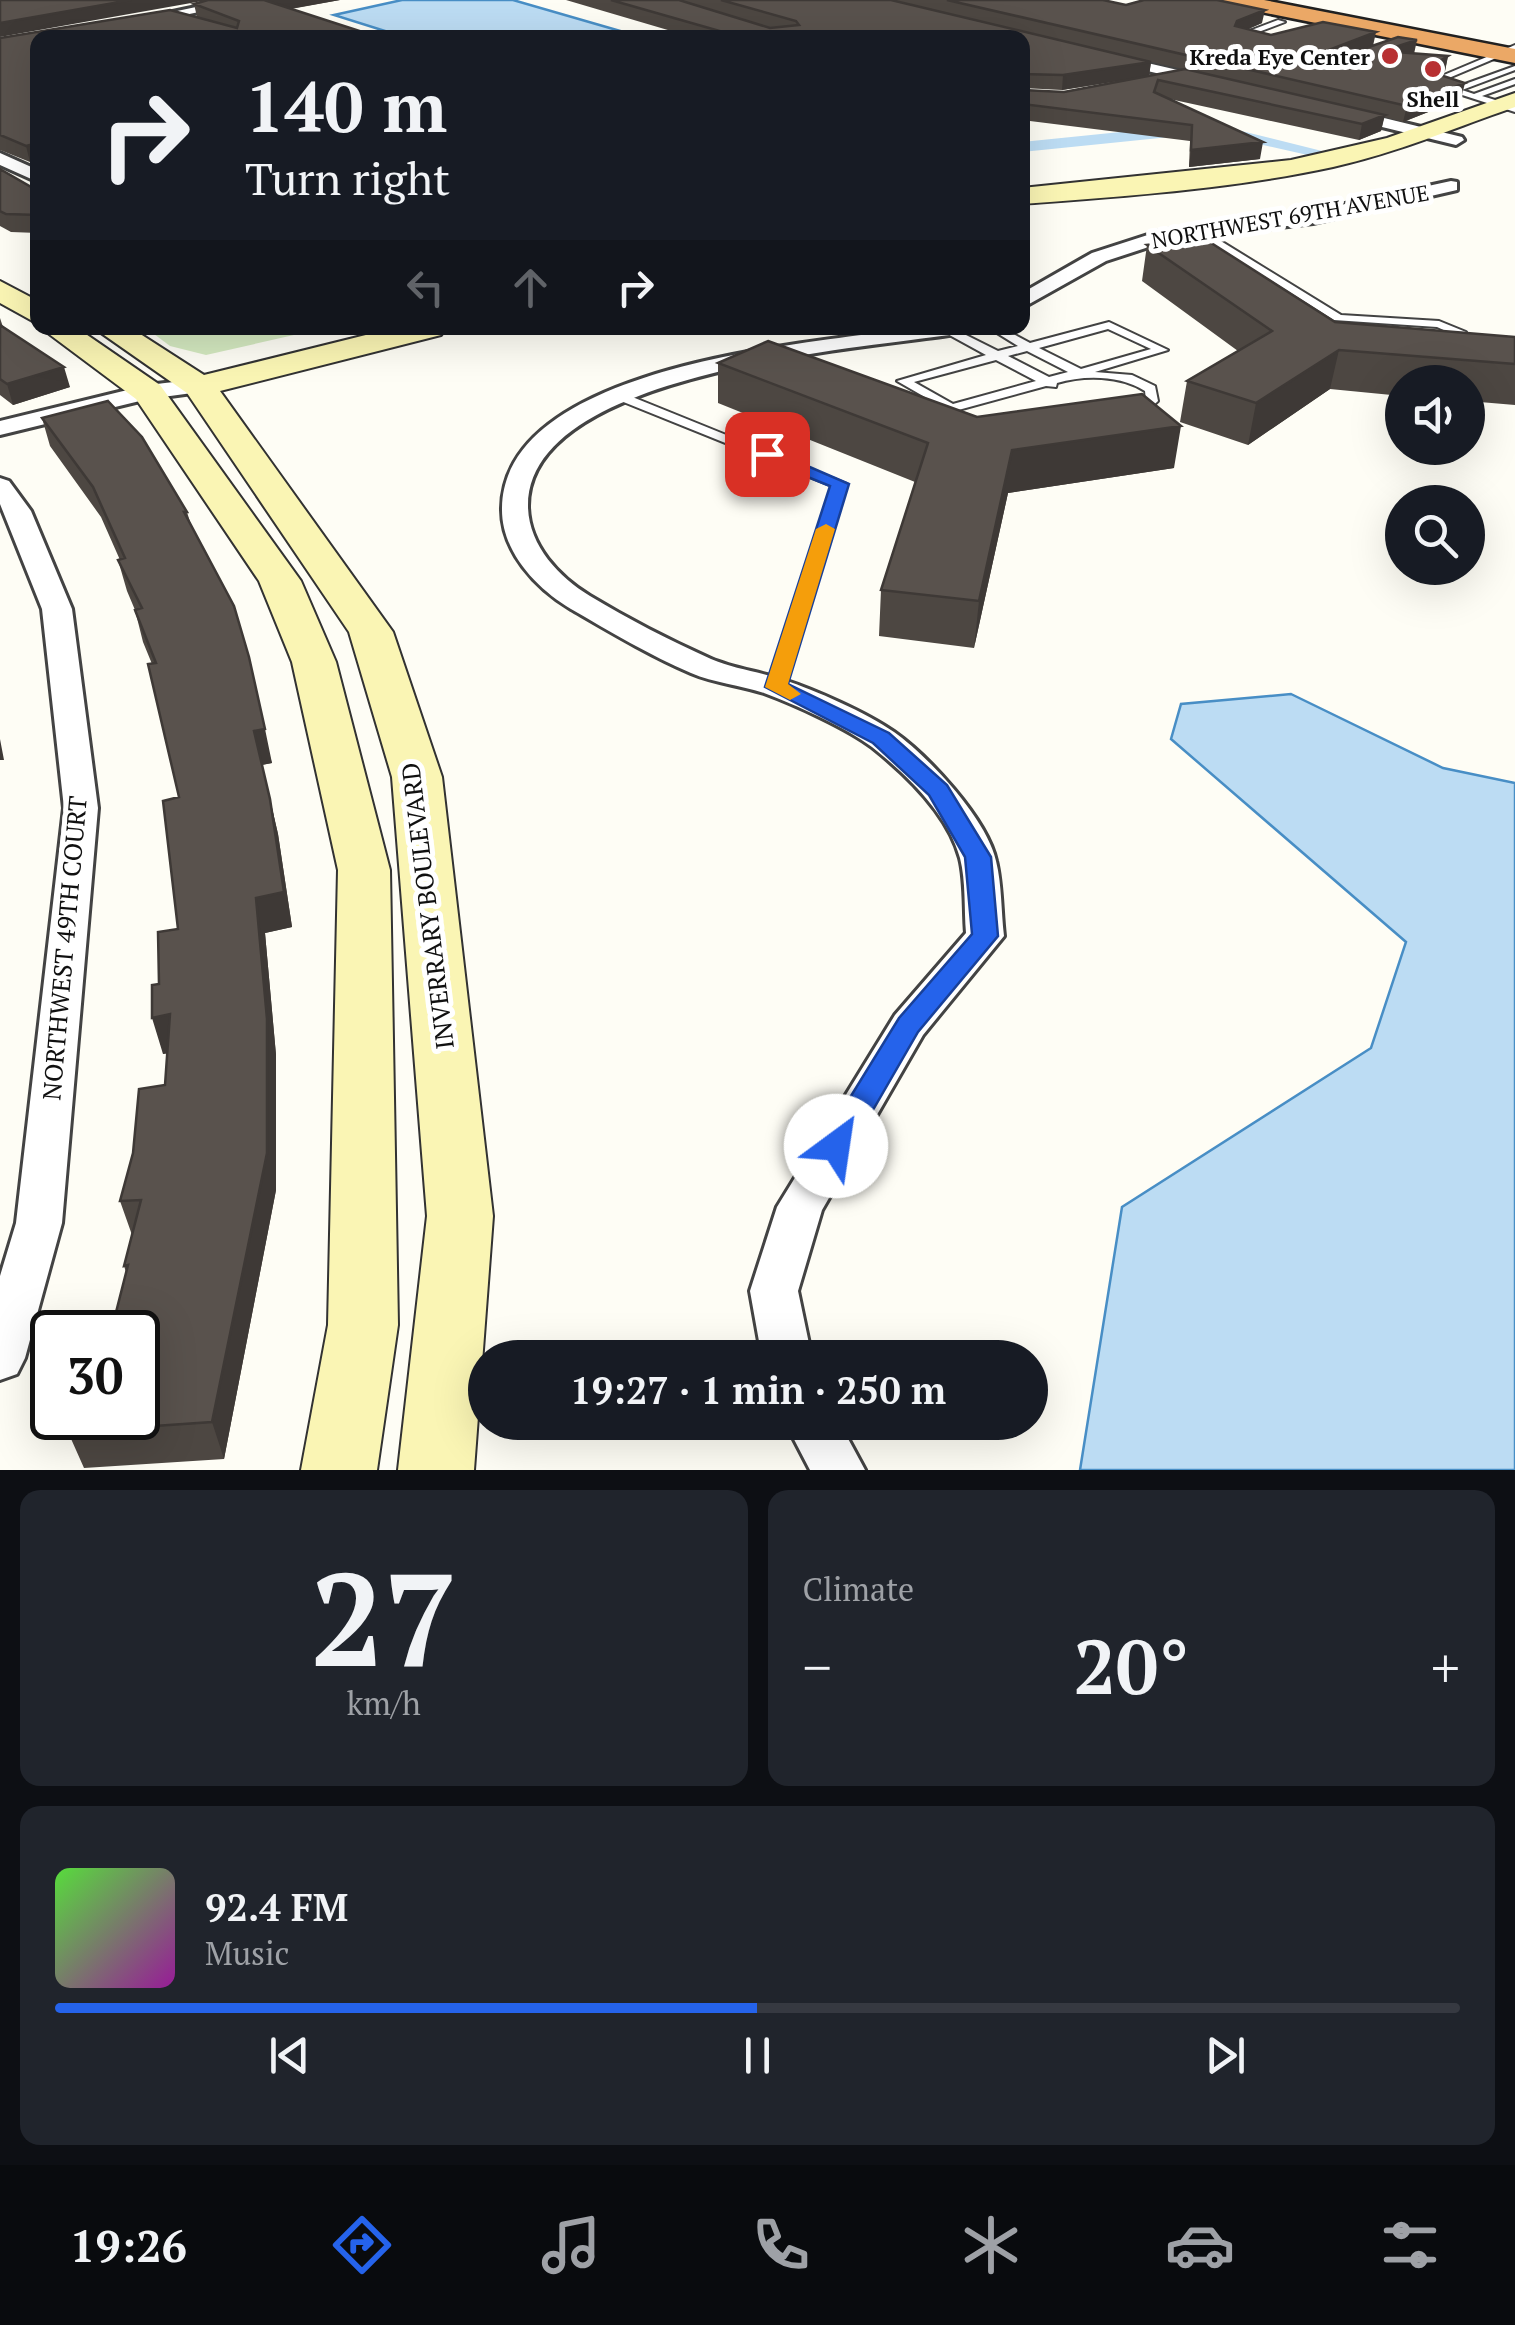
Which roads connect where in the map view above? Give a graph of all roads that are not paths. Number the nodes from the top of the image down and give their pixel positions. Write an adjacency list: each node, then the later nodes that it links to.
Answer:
1 (250, 0): 4 (street)
2 (1231, 0): 9 (highway)
3 (1282, 11): 8 (lane); 9 (highway)
4 (168, 15): 5 (street); 6 (street)
5 (114, 24)
6 (201, 26)
7 (1030, 40): 11 (street)
8 (1258, 42)
9 (1502, 59): 10 (lane); 13 (lane); 13 (lane); 16 (lane)
10 (1438, 67)
11 (1188, 77): 14 (street); 15 (street)
12 (1515, 82): 17 (lane)
13 (1429, 83): 16 (lane)
14 (1146, 86)
15 (1225, 86)
16 (1453, 91): 17 (lane)
17 (1473, 97): 19 (lane)
18 (1317, 107): 20 (street)
19 (1511, 108): 20 (street); 21 (street)
20 (1428, 133): 21 (street); 24 (street)
21 (1456, 140): 24 (street)
22 (0, 158): 23 (street)
23 (30, 173)
24 (1208, 186): 26 (street); 27 (street)
25 (1451, 186): 28 (street, NORTHWEST 69TH AVENUE)
26 (1030, 196)
27 (1030, 207)
28 (1198, 230): 32 (street, NORTHWEST 69TH AVENUE); 34 (lane)
29 (0, 257): 30 (street)
30 (30, 276)
31 (0, 290): 33 (street)
32 (1030, 297)
33 (30, 310)
34 (1338, 318): 35 (lane); 44 (lane)
35 (1325, 330)
36 (72, 335): 47 (street, INVERRARY BOULEVARD)
37 (118, 335): 47 (street, INVERRARY BOULEVARD)
38 (334, 335): 47 (street)
39 (398, 335): 47 (street)
40 (905, 335): 49 (street)
41 (963, 335): 45 (lane)
42 (1008, 335): 43 (lane)
43 (1031, 346): 45 (lane); 46 (lane); 46 (lane)
44 (1452, 354)
45 (996, 355): 48 (lane); 51 (lane)
46 (1085, 374): 48 (lane); 52 (lane)
47 (176, 384): 54 (street); 60 (street, INVERRARY BOULEVARD); 61 (street, INVERRARY BOULEVARD)
48 (1052, 384): 50 (lane); 51 (lane)
49 (620, 396): 56 (lane); 56 (street)
50 (1038, 403)
51 (965, 405): 53 (lane)
52 (1140, 410)
53 (988, 419)
54 (0, 428)
55 (0, 486): 58 (street, NORTHWEST 49TH COURT)
56 (776, 687): 57 (street)
57 (784, 1340)
58 (0, 1358)
59 (821, 1440): 62 (street)
60 (340, 1470)
61 (436, 1470)
62 (839, 1470)

